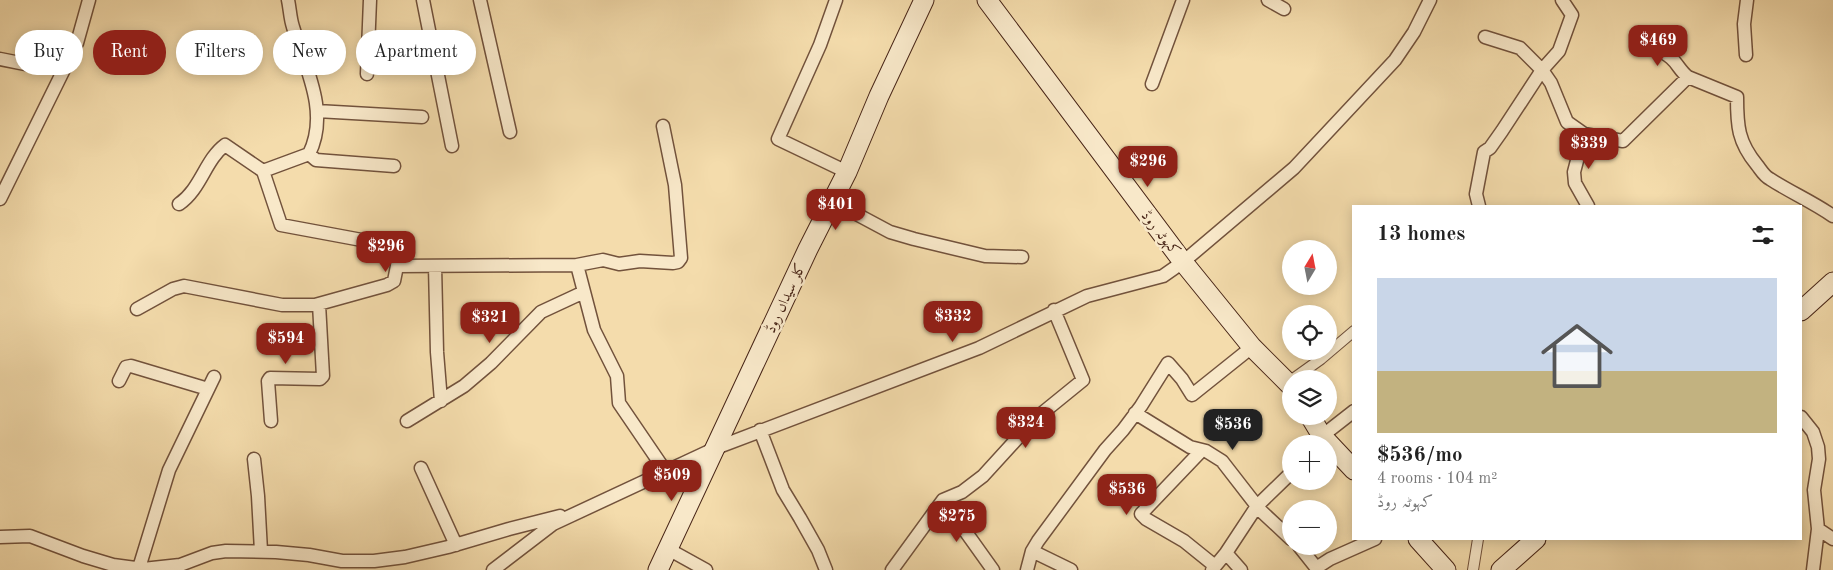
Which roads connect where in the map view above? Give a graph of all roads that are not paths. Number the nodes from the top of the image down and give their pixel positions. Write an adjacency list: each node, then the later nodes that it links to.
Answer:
1 (88, 0): 34 (street)
2 (288, 0): 24 (street)
3 (370, 0): 15 (street)
4 (423, 0): 29 (street)
5 (480, 0): 27 (street)
6 (836, 0): 33 (street)
7 (924, 0): 33 (main road, کلر سیداں روڈ)
8 (987, 0): 41 (main road, کہوٹہ روڈ)
9 (1183, 0): 23 (street)
10 (1268, 0): 14 (street)
11 (1430, 0): 41 (street)
12 (1562, 0): 21 (street)
13 (1747, 0): 18 (street)
14 (1284, 9)
15 (369, 30)
16 (1485, 38): 21 (street)
17 (1638, 40): 22 (street)
18 (1746, 55)
19 (0, 60): 20 (street)
20 (15, 62)
21 (1542, 70): 28 (street); 37 (street)
22 (1688, 77): 28 (street); 39 (street)
23 (1152, 84)
24 (316, 111): 25 (street); 30 (street)
25 (422, 117)
26 (663, 126): 42 (street)
27 (510, 132)
28 (1584, 134): 38 (street)
29 (452, 146)
30 (309, 154): 31 (street); 32 (street)
31 (394, 166)
32 (263, 171): 36 (street); 43 (street)
33 (847, 172): 35 (main road, کلر سیداں روڈ)
34 (0, 199)
35 (832, 201): 40 (street); 64 (main road, کلر سیداں روڈ)
36 (179, 204)
37 (1479, 205)
38 (1587, 205)
39 (1833, 214)
40 (1022, 257)
41 (1183, 262): 49 (street); 52 (main road, کہوٹہ روڈ)
42 (577, 265): 44 (street); 46 (street)
43 (397, 266): 44 (street); 47 (street)
44 (436, 266): 56 (street)
45 (1833, 282): 50 (main road)
46 (584, 292): 56 (street); 70 (street)
47 (318, 304): 48 (street); 60 (street)
48 (137, 309)
49 (1054, 310): 62 (street); 72 (street)
50 (1802, 310)
51 (1352, 333): 53 (street)
52 (1252, 347): 54 (main road, کہوٹہ روڈ); 58 (street)
53 (1307, 370)
54 (1282, 374)
55 (119, 381): 90 (street)
56 (441, 401): 61 (street)
57 (1352, 413): 63 (street)
58 (1135, 414): 65 (street); 86 (street)
59 (1802, 418): 75 (street)
60 (271, 421)
61 (408, 422)
62 (760, 430): 64 (street); 96 (street)
63 (1325, 435)
64 (716, 448): 70 (street); 84 (main road, کلر سیداں روڈ)
65 (1202, 450): 73 (street); 91 (street)
66 (1337, 455): 69 (main road)
67 (254, 459): 85 (street)
68 (421, 468): 83 (street)
69 (1352, 468)
70 (666, 472): 74 (street)
71 (1282, 482): 73 (street)
72 (943, 500): 97 (street); 98 (street)
73 (1257, 506): 76 (street); 87 (street)
74 (579, 512): 83 (street); 93 (street)
75 (1818, 529): 78 (street); 105 (street)
76 (1282, 530)
77 (0, 537): 89 (street)
78 (1833, 539)
79 (1373, 540): 92 (street)
80 (1419, 540): 102 (main road)
81 (1478, 540): 103 (street)
82 (1535, 540): 104 (main road)
83 (456, 545): 85 (street)
84 (668, 549): 94 (main road, کلر سیداں روڈ); 95 (street)
85 (260, 551): 90 (street)
86 (1032, 552): 99 (street); 100 (street)
87 (1226, 553): 91 (street); 101 (street)
88 (1306, 555): 92 (street)
89 (94, 565): 90 (street)
90 (139, 568)
91 (1213, 568)
92 (1317, 569)
93 (493, 570)
94 (658, 570)
95 (706, 570)
96 (826, 570)
97 (892, 570)
98 (993, 570)
99 (1027, 570)
100 (1071, 570)
101 (1241, 570)
102 (1446, 570)
103 (1473, 570)
104 (1501, 570)
105 (1813, 570)

